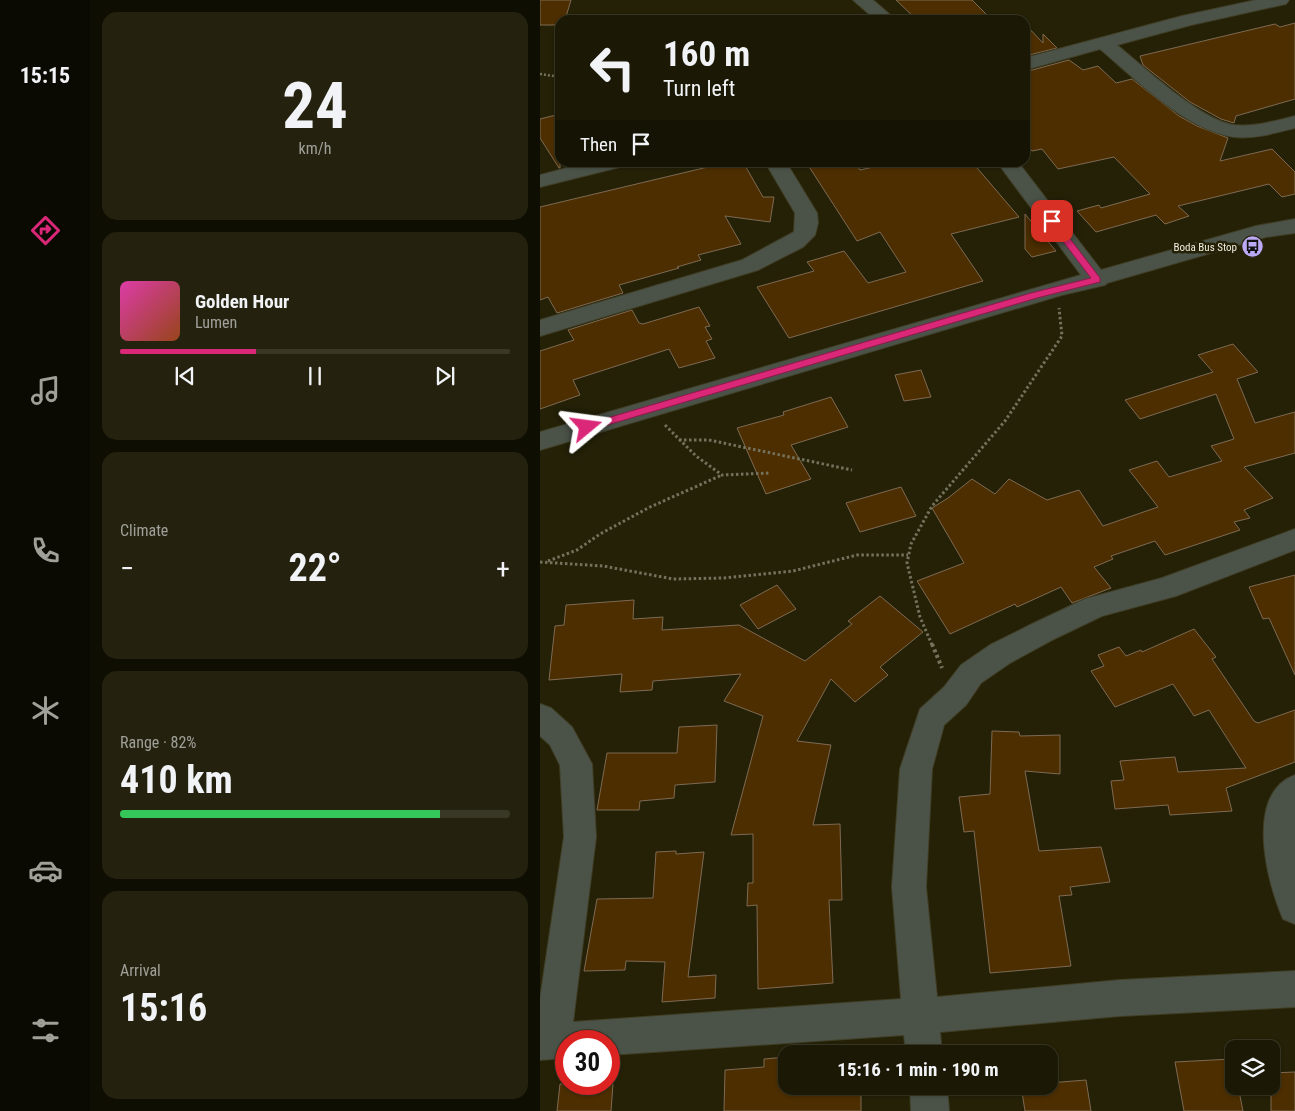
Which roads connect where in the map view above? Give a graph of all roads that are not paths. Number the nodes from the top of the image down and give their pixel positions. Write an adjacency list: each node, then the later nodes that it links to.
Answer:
1 (862, 0): 3 (street)
2 (1280, 0): 4 (street)
3 (881, 15)
4 (1103, 43): 5 (street); 6 (street)
5 (1030, 63)
6 (1295, 122)
7 (597, 167): 10 (street)
8 (778, 167): 13 (street)
9 (1011, 167): 12 (street)
10 (540, 181)
11 (1295, 226): 12 (street)
12 (1097, 280): 14 (street)
13 (540, 328)
14 (540, 441)
15 (1295, 539): 20 (street)
16 (540, 716): 21 (street)
17 (1295, 789): 18 (street)
18 (1295, 908)
19 (1295, 989): 20 (street)
20 (921, 1016): 21 (street); 22 (street)
21 (546, 1042)
22 (923, 1045)
23 (929, 1095): 24 (street)
24 (930, 1111)

